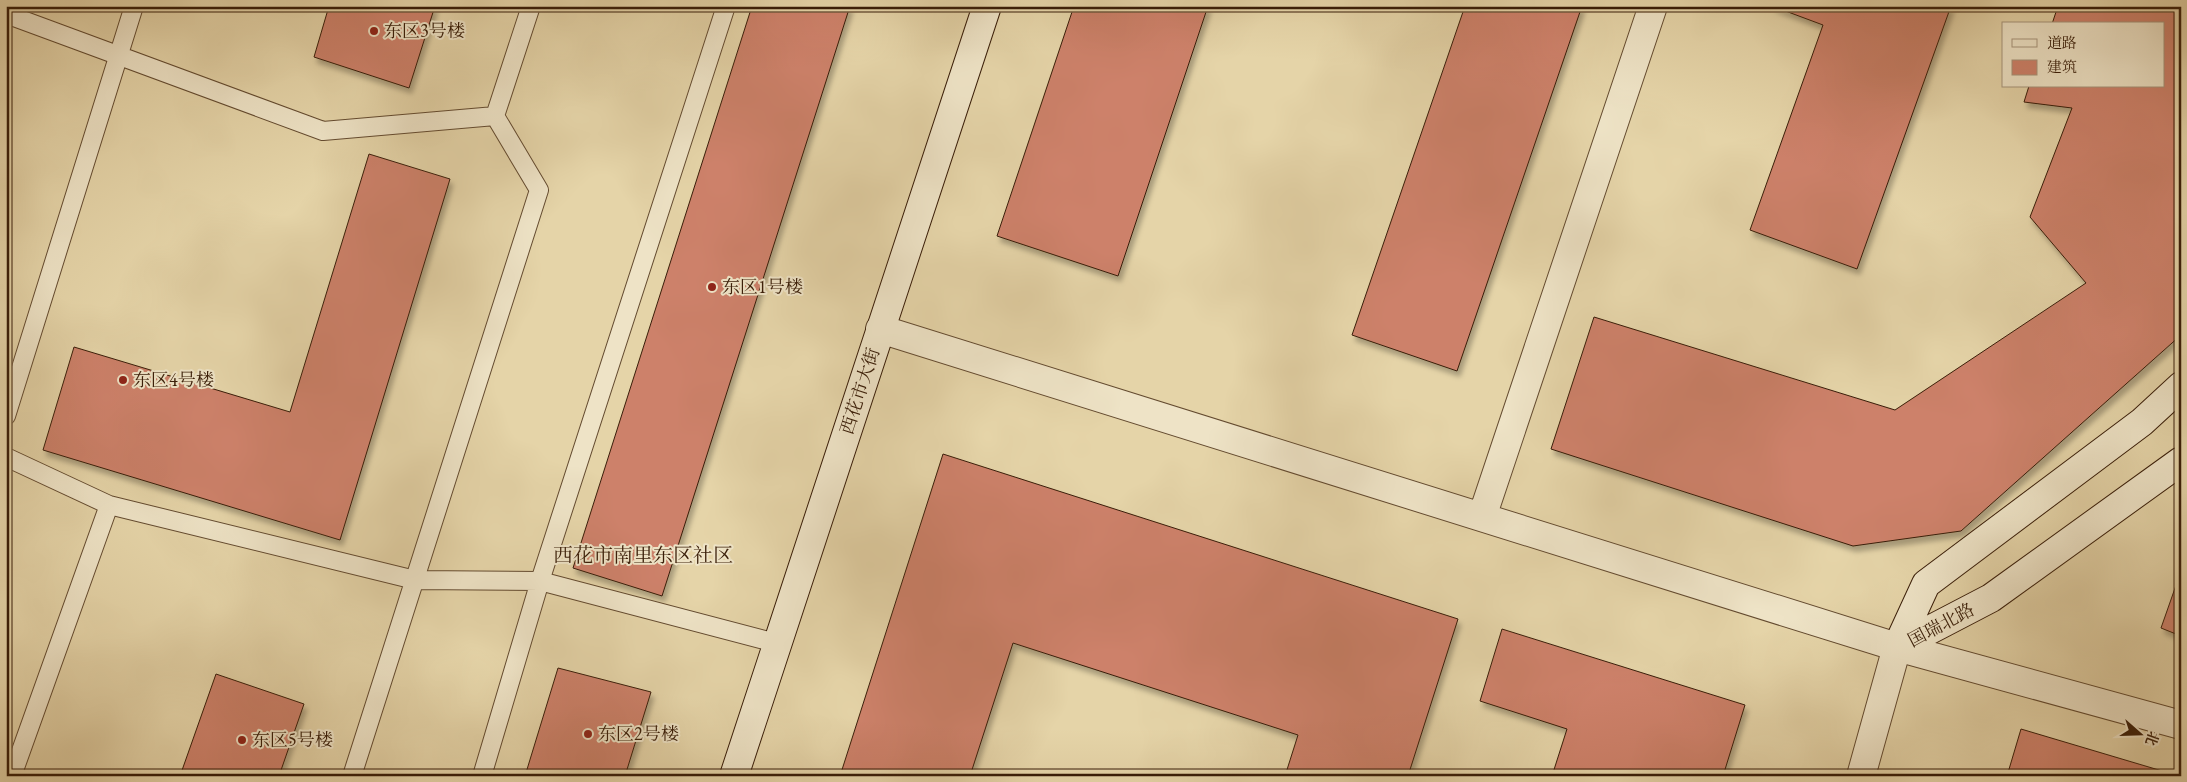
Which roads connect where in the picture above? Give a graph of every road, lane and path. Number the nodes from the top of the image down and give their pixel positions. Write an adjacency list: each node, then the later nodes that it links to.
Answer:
1 (134, 6): 7 (lane)
2 (531, 6): 8 (lane)
3 (726, 6): 17 (lane)
4 (986, 6): 9 (street, 西花市大街)
5 (1653, 6): 15 (street)
6 (6, 14): 7 (lane)
7 (117, 57): 8 (lane); 11 (lane)
8 (495, 116): 16 (lane)
9 (880, 329): 15 (street); 18 (street, 西花市大街)
10 (2181, 386): 19 (street, 国瑞北路)
11 (6, 416)
12 (6, 456): 14 (lane)
13 (2181, 462): 19 (street, 国瑞北路)
14 (109, 505): 16 (lane); 21 (lane)
15 (1482, 517): 19 (street)
16 (415, 580): 17 (lane); 22 (lane)
17 (540, 581): 18 (lane); 23 (lane)
18 (776, 643): 24 (street, 西花市大街)
19 (1898, 647): 20 (street); 25 (street)
20 (2181, 725)
21 (12, 776)
22 (352, 776)
23 (482, 776)
24 (734, 776)
25 (1861, 776)

